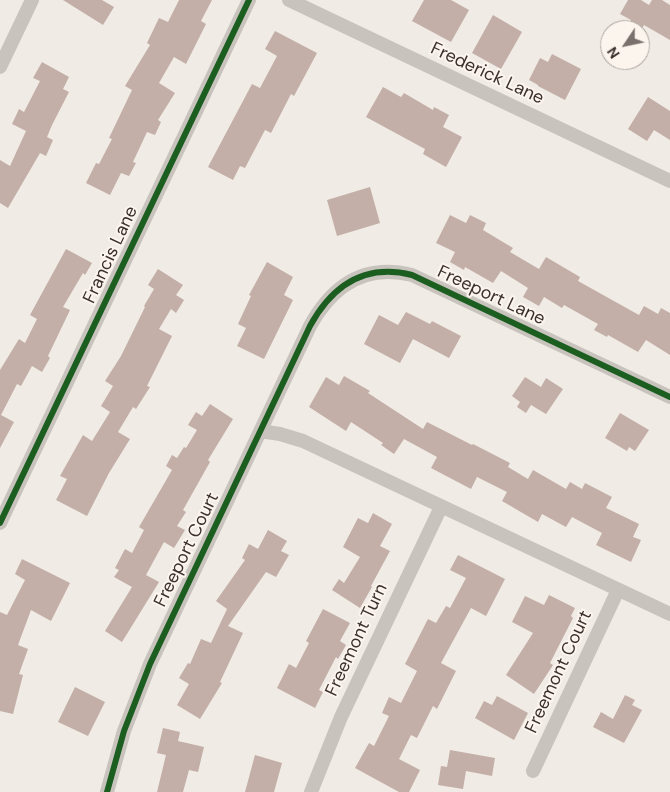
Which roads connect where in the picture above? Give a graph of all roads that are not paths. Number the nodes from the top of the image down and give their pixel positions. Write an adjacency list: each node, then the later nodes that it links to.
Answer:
1 (32, 0): 4 (street)
2 (249, 0): 10 (street, Francis Lane)
3 (289, 0): 5 (street, Frederick Lane)
4 (0, 67)
5 (670, 182)
6 (310, 326): 7 (street, Freeport Lane); 8 (street, Freeport Court)
7 (670, 397)
8 (260, 431): 9 (street); 14 (street, Freeport Court)
9 (441, 507): 11 (street); 15 (street, Freemont Turn)
10 (0, 523)
11 (618, 590): 12 (street); 13 (street, Freemont Court)
12 (670, 614)
13 (533, 770)
14 (108, 792)
15 (311, 792)

